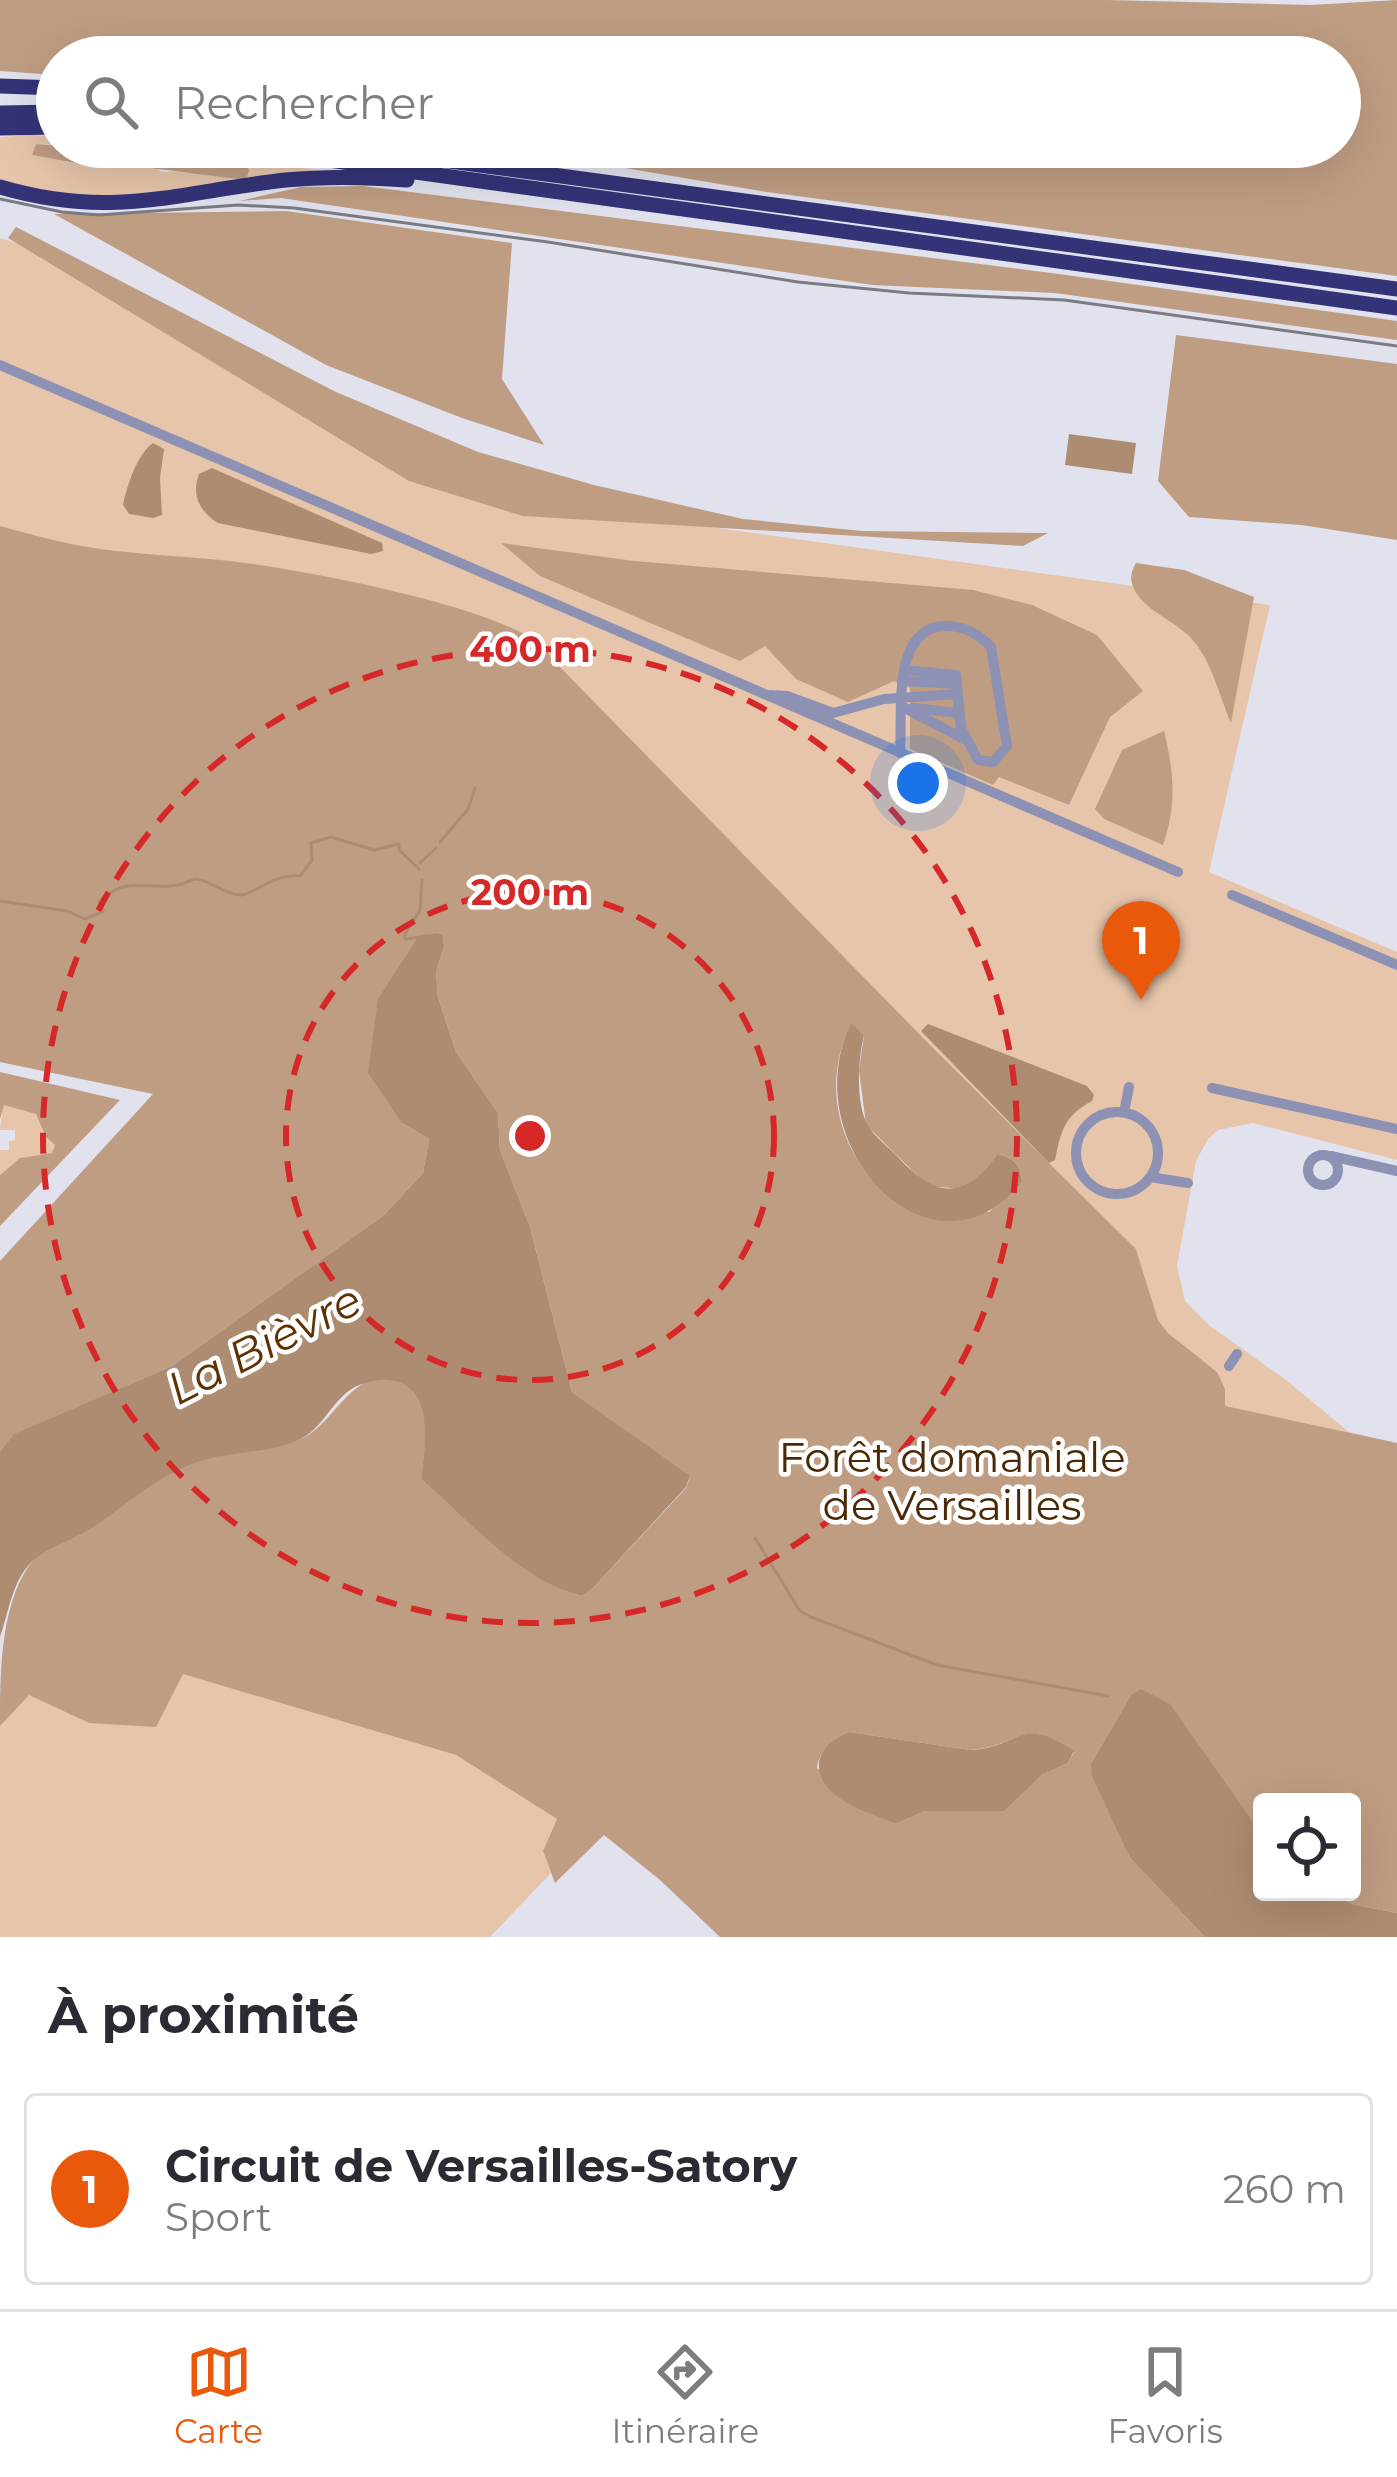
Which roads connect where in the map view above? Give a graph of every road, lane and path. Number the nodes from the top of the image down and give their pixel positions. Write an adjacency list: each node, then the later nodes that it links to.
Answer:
1 (0, 86): 2 (highway)
2 (36, 87)
3 (36, 112): 4 (highway)
4 (0, 113)
5 (36, 127): 6 (highway)
6 (0, 128)
7 (389, 168): 10 (highway)
8 (499, 168): 11 (highway)
9 (542, 168): 11 (highway)
10 (440, 175): 12 (highway); 14 (highway)
11 (557, 176): 13 (highway)
12 (0, 187)
13 (1397, 289)
14 (1397, 308)
15 (0, 365): 18 (street)
16 (904, 676): 17 (street); 19 (street); 21 (street)
17 (957, 689): 19 (street); 20 (street)
18 (766, 695): 19 (street); 22 (street)
19 (904, 702): 20 (street); 21 (street); 22 (street)
20 (958, 713): 21 (street)
21 (964, 739)
22 (900, 753): 23 (street)
23 (1178, 872)
24 (1232, 895): 25 (street)
25 (1397, 965)
26 (1129, 1087): 28 (street)
27 (1212, 1088): 29 (street)
28 (1124, 1112): 32 (street); 32 (street)
29 (1397, 1130)
30 (1340, 1161): 31 (street)
31 (1397, 1171)
32 (1150, 1177): 33 (street)
33 (1187, 1184)
34 (1237, 1354): 35 (street)
35 (1229, 1366)

